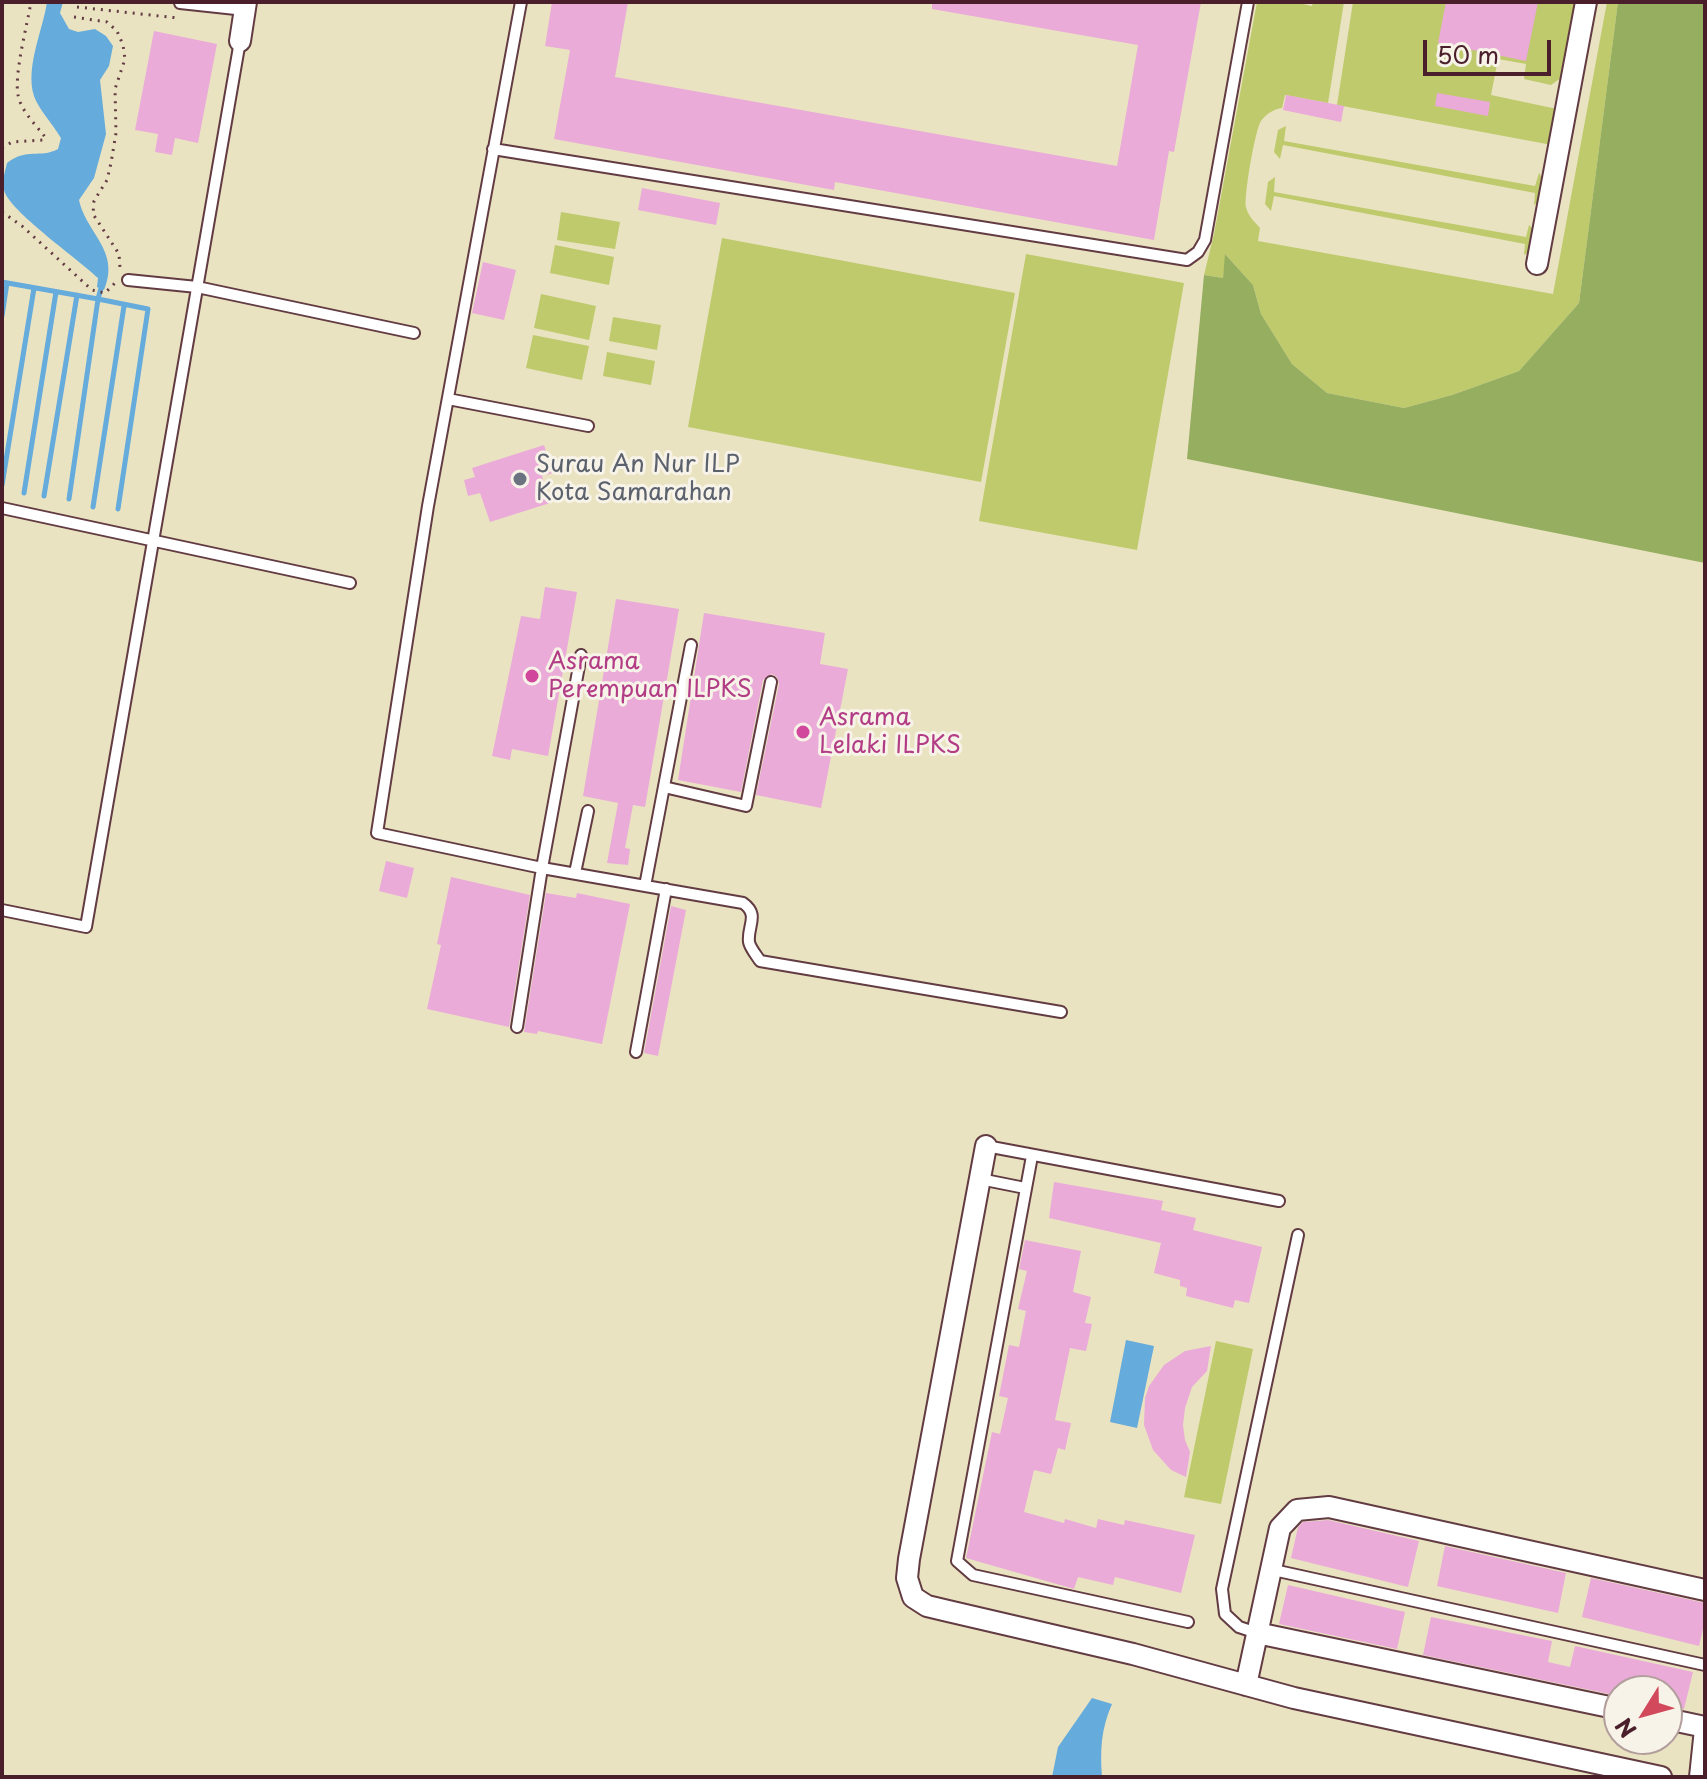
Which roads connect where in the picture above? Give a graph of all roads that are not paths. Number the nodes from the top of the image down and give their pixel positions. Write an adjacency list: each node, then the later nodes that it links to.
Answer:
1 (521, 2): 7 (lane)
2 (1248, 2): 7 (lane)
3 (1586, 2): 8 (street)
4 (184, 4): 5 (lane)
5 (246, 6): 6 (street)
6 (240, 41): 10 (lane)
7 (493, 149): 12 (lane)
8 (1537, 264)
9 (128, 280): 10 (lane)
10 (197, 287): 11 (lane); 15 (lane)
11 (414, 333)
12 (448, 399): 13 (lane); 22 (lane)
13 (588, 426)
14 (2, 508): 15 (lane)
15 (153, 540): 16 (lane); 26 (lane)
16 (350, 583)
17 (691, 645): 20 (lane)
18 (581, 655): 22 (lane)
19 (771, 682): 20 (lane)
20 (664, 787): 24 (lane)
21 (588, 811): 23 (lane)
22 (542, 868): 23 (lane); 28 (lane)
23 (575, 873): 24 (lane)
24 (645, 886): 25 (lane)
25 (666, 889): 27 (lane); 29 (lane)
26 (2, 910)
27 (1061, 1012)
28 (517, 1027)
29 (636, 1052)
30 (986, 1146): 31 (lane); 32 (street)
31 (1032, 1156): 33 (lane); 34 (lane)
32 (980, 1179): 33 (lane); 41 (street)
33 (1025, 1188): 38 (lane)
34 (1279, 1201)
35 (1298, 1235): 39 (lane)
36 (1269, 1569): 37 (street); 39 (street); 40 (lane)
37 (1705, 1590)
38 (1188, 1622)
39 (1257, 1633): 41 (street); 42 (street)
40 (1705, 1665)
41 (1246, 1685): 45 (street)
42 (1603, 1706)
43 (1683, 1723): 44 (street)
44 (1705, 1728): 46 (street)
45 (1649, 1776)
46 (1700, 1777)

